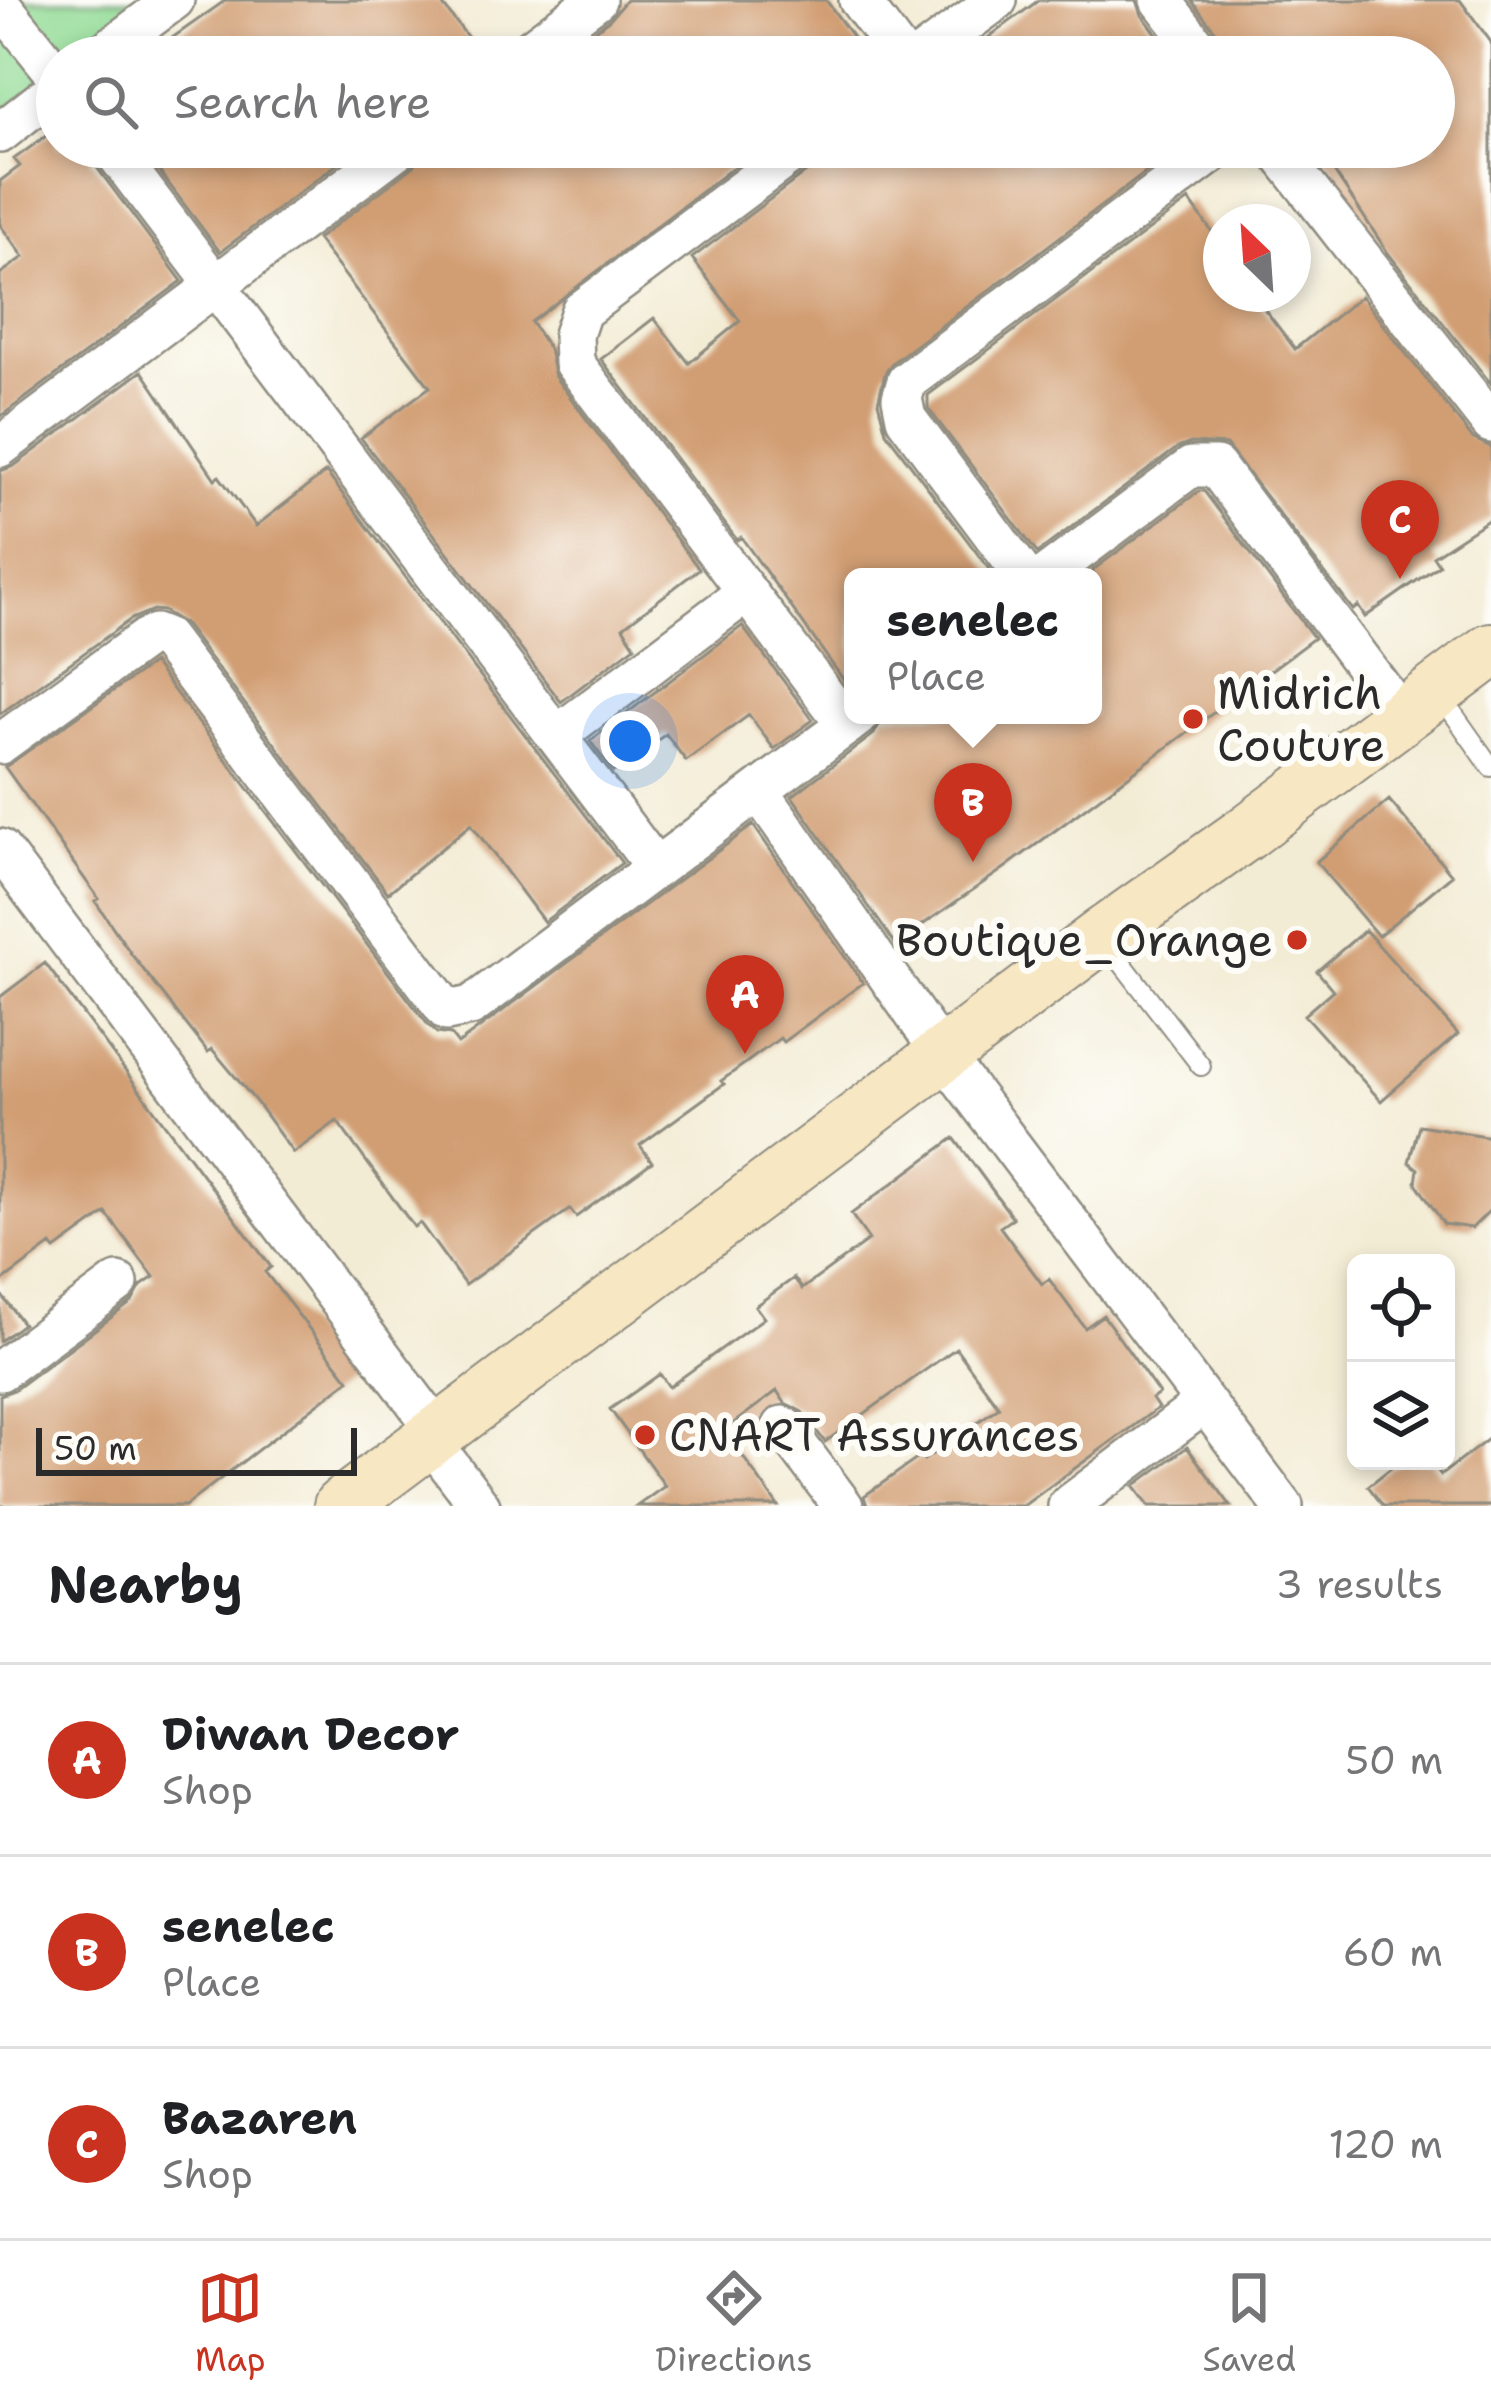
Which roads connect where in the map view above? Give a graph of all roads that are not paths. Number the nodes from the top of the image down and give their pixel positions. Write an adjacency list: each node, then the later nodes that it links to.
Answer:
1 (174, 0): 8 (street)
2 (596, 0): 7 (street)
3 (859, 0): 9 (street)
4 (997, 0): 10 (street)
5 (1160, 0): 11 (street)
6 (0, 4): 12 (street)
7 (551, 13)
8 (126, 36)
9 (886, 36)
10 (948, 36)
11 (1188, 36)
12 (36, 49)
13 (36, 105): 14 (street)
14 (0, 133)
15 (127, 168): 20 (street)
16 (372, 168): 20 (street)
17 (772, 168): 25 (street)
18 (1192, 168): 23 (street)
19 (1291, 168): 21 (street)
20 (216, 285): 22 (street); 30 (street)
21 (1491, 423)
22 (0, 447)
23 (1018, 568)
24 (1056, 568): 27 (street)
25 (748, 592): 28 (street); 30 (street)
26 (1491, 650): 27 (street)
27 (1419, 703): 32 (lane); 36 (street)
28 (844, 708)
29 (849, 724): 33 (street)
30 (556, 736): 35 (street)
31 (0, 744): 35 (street)
32 (1491, 767)
33 (759, 791): 35 (street); 37 (street)
34 (0, 850): 43 (street)
35 (656, 868)
36 (1101, 936): 37 (street); 38 (lane)
37 (943, 1055): 41 (street); 43 (street)
38 (1201, 1066)
39 (118, 1283): 40 (street)
40 (0, 1371)
41 (1205, 1403): 47 (street); 48 (street)
42 (783, 1426): 46 (street)
43 (435, 1436): 44 (street); 45 (street)
44 (341, 1506)
45 (480, 1506)
46 (843, 1506)
47 (1068, 1506)
48 (1283, 1506)

